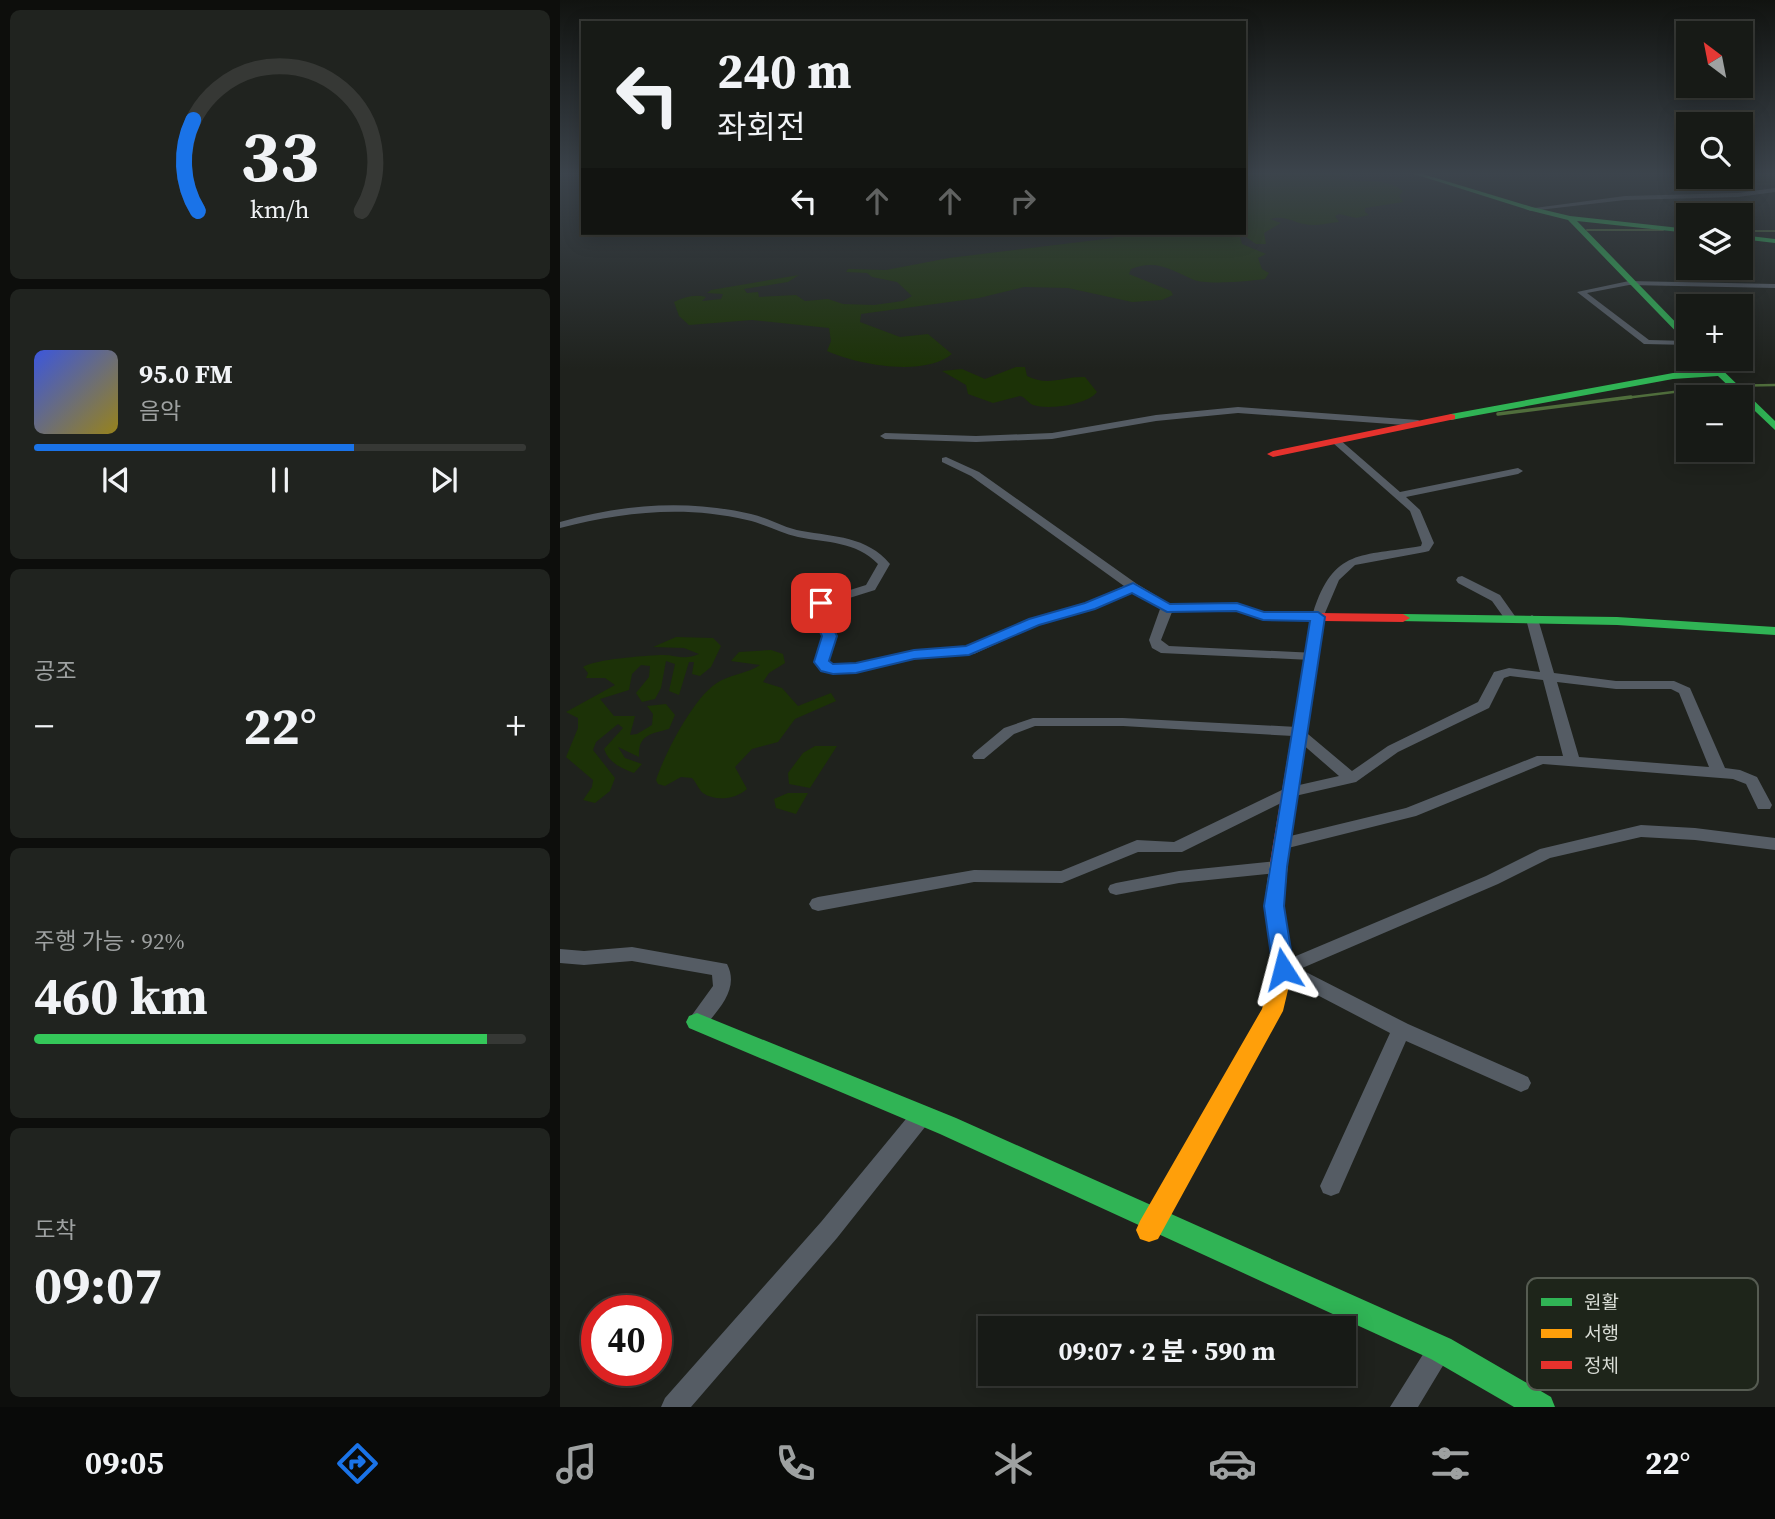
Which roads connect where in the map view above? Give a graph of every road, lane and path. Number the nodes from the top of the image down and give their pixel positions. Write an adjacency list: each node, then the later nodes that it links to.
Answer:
1 (1588, 238): 4 (main road)
2 (1753, 238): 3 (main road)
3 (1775, 241)
4 (1629, 283): 5 (street); 6 (main road); 7 (street)
5 (1775, 286)
6 (1676, 329)
7 (1676, 342)
8 (1719, 371): 9 (main road)
9 (1729, 381): 10 (main road); 11 (main road)
10 (1418, 423): 12 (street); 13 (main road)
11 (1775, 427)
12 (885, 436)
13 (1336, 441): 14 (main road); 17 (street)
14 (1273, 454)
15 (946, 460): 20 (street)
16 (1518, 471): 17 (street)
17 (1400, 495): 22 (street)
18 (560, 525): 20 (street)
19 (1462, 580): 23 (street)
20 (1133, 587): 21 (street)
21 (1167, 608): 22 (street); 26 (street)
22 (1318, 617): 23 (main road); 26 (main road)
23 (1511, 619): 24 (main road)
24 (1532, 619): 25 (main road); 27 (street)
25 (1775, 631)
26 (1311, 656): 28 (main road)
27 (1546, 674): 30 (street); 31 (street); 32 (street)
28 (1297, 732): 29 (street); 32 (street); 33 (main road)
29 (979, 756)
30 (1572, 760): 31 (street); 35 (street)
31 (1719, 772): 34 (street)
32 (1351, 778): 33 (street)
33 (1292, 792): 35 (main road); 39 (street)
34 (1764, 805)
35 (1284, 843): 37 (main road)
36 (1775, 844): 41 (street)
37 (1278, 867): 38 (street); 41 (main road)
38 (1116, 890)
39 (818, 904)
40 (560, 956): 42 (street)
41 (1283, 969): 43 (street); 47 (main road)
42 (697, 1022): 45 (main road)
43 (1401, 1030): 44 (street); 46 (street)
44 (1521, 1083)
45 (922, 1115): 48 (main road); 49 (street)
46 (1331, 1186)
47 (1149, 1230)
48 (1441, 1349): 50 (street); 51 (main road)
49 (674, 1407)
50 (1403, 1407)
51 (1541, 1407)

